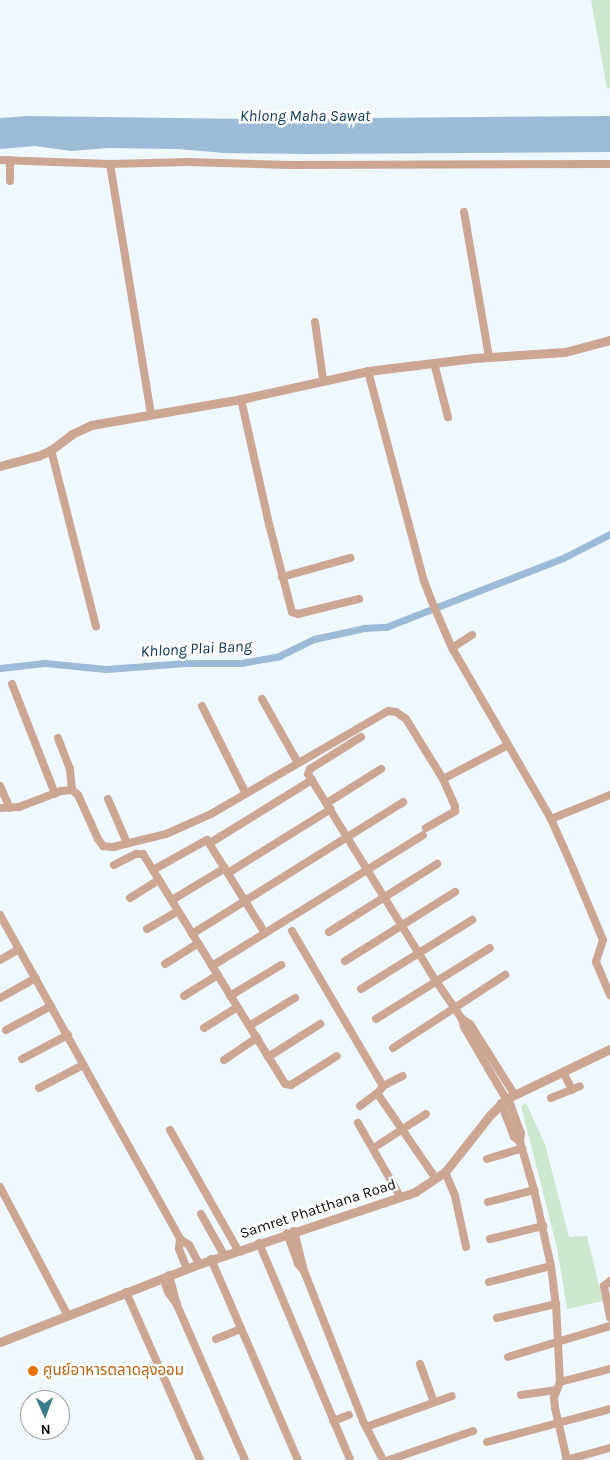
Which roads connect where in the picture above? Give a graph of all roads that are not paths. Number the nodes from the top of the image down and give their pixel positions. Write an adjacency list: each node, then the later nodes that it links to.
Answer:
1 (0, 160): 2 (street)
2 (10, 160): 3 (street); 5 (street)
3 (110, 164): 4 (street); 14 (street)
4 (610, 164)
5 (10, 181)
6 (464, 212): 9 (street)
7 (315, 322): 12 (street)
8 (610, 340): 9 (street)
9 (489, 357): 10 (street)
10 (434, 363): 11 (street); 15 (street)
11 (368, 371): 12 (street); 23 (street)
12 (323, 379): 13 (street)
13 (240, 400): 14 (street); 19 (street)
14 (151, 414): 16 (street)
15 (448, 417)
16 (51, 450): 17 (street); 21 (street)
17 (0, 466)
18 (350, 558): 19 (street)
19 (282, 576): 20 (street)
20 (359, 599)
21 (96, 626)
22 (472, 635): 23 (street)
23 (452, 648): 29 (street)
24 (12, 684): 36 (street)
25 (262, 699): 30 (street)
26 (202, 706): 37 (street)
27 (361, 736): 33 (street)
28 (58, 738): 35 (street)
29 (506, 746): 32 (street); 44 (street)
30 (298, 763): 32 (street); 37 (street)
31 (381, 769): 41 (street)
32 (443, 779): 50 (street)
33 (312, 780): 41 (street); 47 (street)
34 (0, 786): 43 (street)
35 (72, 790): 36 (street); 46 (street)
36 (55, 794): 43 (street)
37 (246, 794): 46 (street)
38 (610, 795): 44 (street)
39 (108, 798): 46 (street)
40 (403, 802): 45 (street)
41 (329, 806): 45 (street); 52 (street)
42 (0, 808): 43 (street)
43 (10, 808)
44 (551, 819): 82 (street)
45 (347, 837): 50 (street); 58 (street)
46 (127, 843)
47 (210, 843): 51 (street); 52 (street)
48 (437, 864): 55 (street)
49 (114, 865): 51 (street)
50 (368, 869): 55 (street); 66 (street)
51 (153, 870): 53 (street)
52 (227, 871): 57 (street); 58 (street)
53 (160, 880): 56 (street); 57 (street)
54 (455, 892): 62 (street)
55 (385, 897): 62 (street); 65 (street)
56 (130, 898)
57 (172, 900): 59 (street)
58 (246, 901): 66 (street); 67 (street)
59 (178, 911): 63 (street); 67 (street)
60 (1, 920): 70 (street)
61 (472, 920): 71 (street)
62 (402, 925): 71 (street); 73 (street)
63 (147, 929)
64 (292, 931): 106 (street)
65 (329, 932)
66 (265, 933): 76 (street)
67 (192, 934): 68 (street)
68 (198, 943): 74 (street); 76 (street)
69 (490, 948): 80 (street)
70 (19, 949): 72 (street); 79 (street)
71 (419, 952): 80 (street); 81 (street)
72 (0, 960)
73 (345, 962)
74 (165, 964)
75 (281, 965): 84 (street)
76 (212, 966): 77 (street)
77 (218, 975): 83 (street); 84 (street)
78 (505, 976): 89 (street)
79 (36, 978): 85 (street); 87 (street)
80 (436, 981): 89 (street); 90 (street)
81 (361, 989)
82 (610, 995)
83 (184, 996)
84 (230, 996): 88 (street)
85 (0, 998)
86 (295, 998): 92 (street)
87 (52, 1006): 94 (street); 95 (street)
88 (237, 1006): 92 (street); 93 (street)
89 (454, 1007): 97 (street); 111 (street)
90 (376, 1019)
91 (320, 1024): 100 (street)
92 (249, 1026): 96 (street)
93 (204, 1028)
94 (6, 1030)
95 (68, 1035): 101 (street); 103 (street)
96 (257, 1038): 100 (street); 102 (street)
97 (393, 1048)
98 (610, 1049): 105 (street, Samret Phatthana Road)
99 (337, 1056): 100 (street)
100 (268, 1057)
101 (22, 1059)
102 (224, 1060)
103 (83, 1065): 108 (street); 129 (street)
104 (403, 1076): 106 (street)
105 (567, 1081): 107 (street); 110 (street); 111 (street, Samret Phatthana Road)
106 (383, 1086): 109 (street)
107 (580, 1086)
108 (39, 1088)
109 (377, 1093): 112 (street); 116 (street)
110 (551, 1098)
111 (507, 1099): 118 (street); 120 (street, Samret Phatthana Road)
112 (360, 1106)
113 (426, 1114): 116 (street)
114 (358, 1123): 124 (street)
115 (170, 1130): 133 (street)
116 (402, 1131): 117 (street); 121 (street)
117 (378, 1145)
118 (521, 1145): 119 (street); 123 (street)
119 (487, 1160)
120 (445, 1172): 121 (street, Samret Phatthana Road); 132 (street)
121 (436, 1179): 124 (street, Samret Phatthana Road)
122 (0, 1187): 144 (street)
123 (534, 1190): 125 (street); 127 (street)
124 (401, 1198): 128 (street, Samret Phatthana Road)
125 (488, 1202)
126 (200, 1214): 134 (street)
127 (542, 1226): 130 (street); 137 (street)
128 (290, 1232): 131 (street, Samret Phatthana Road); 163 (street)
129 (180, 1239): 136 (street); 138 (street)
130 (490, 1239)
131 (260, 1243): 133 (street, Samret Phatthana Road); 161 (street)
132 (466, 1247)
133 (238, 1250): 134 (street, Samret Phatthana Road)
134 (224, 1255): 135 (street, Samret Phatthana Road)
135 (211, 1260): 136 (street, Samret Phatthana Road); 148 (street)
136 (198, 1264): 138 (street, Samret Phatthana Road)
137 (551, 1266): 141 (street); 143 (street)
138 (187, 1269): 139 (street, Samret Phatthana Road)
139 (166, 1277): 142 (street, Samret Phatthana Road); 168 (street)
140 (610, 1281): 145 (street)
141 (489, 1282)
142 (126, 1292): 144 (street, Samret Phatthana Road); 167 (street)
143 (556, 1304): 146 (street); 151 (street)
144 (68, 1316): 150 (street, Samret Phatthana Road)
145 (610, 1317)
146 (497, 1318)
147 (610, 1326): 151 (street)
148 (241, 1329): 149 (street); 169 (street)
149 (216, 1339)
150 (0, 1342)
151 (557, 1344): 152 (street); 155 (street)
152 (508, 1357)
153 (420, 1364): 158 (street)
154 (610, 1370): 155 (street)
155 (558, 1386): 157 (street); 162 (street)
156 (452, 1396): 158 (street)
157 (521, 1396)
158 (434, 1402): 163 (street)
159 (610, 1409): 162 (street)
160 (349, 1414): 161 (street)
161 (333, 1421): 170 (street)
162 (558, 1423): 165 (street); 173 (street)
163 (366, 1426): 171 (street)
164 (473, 1431): 172 (street)
165 (486, 1442)
166 (610, 1448): 173 (street)
167 (200, 1460)
168 (245, 1460)
169 (298, 1460)
170 (350, 1460)
171 (383, 1460)
172 (389, 1460)
173 (567, 1460)

